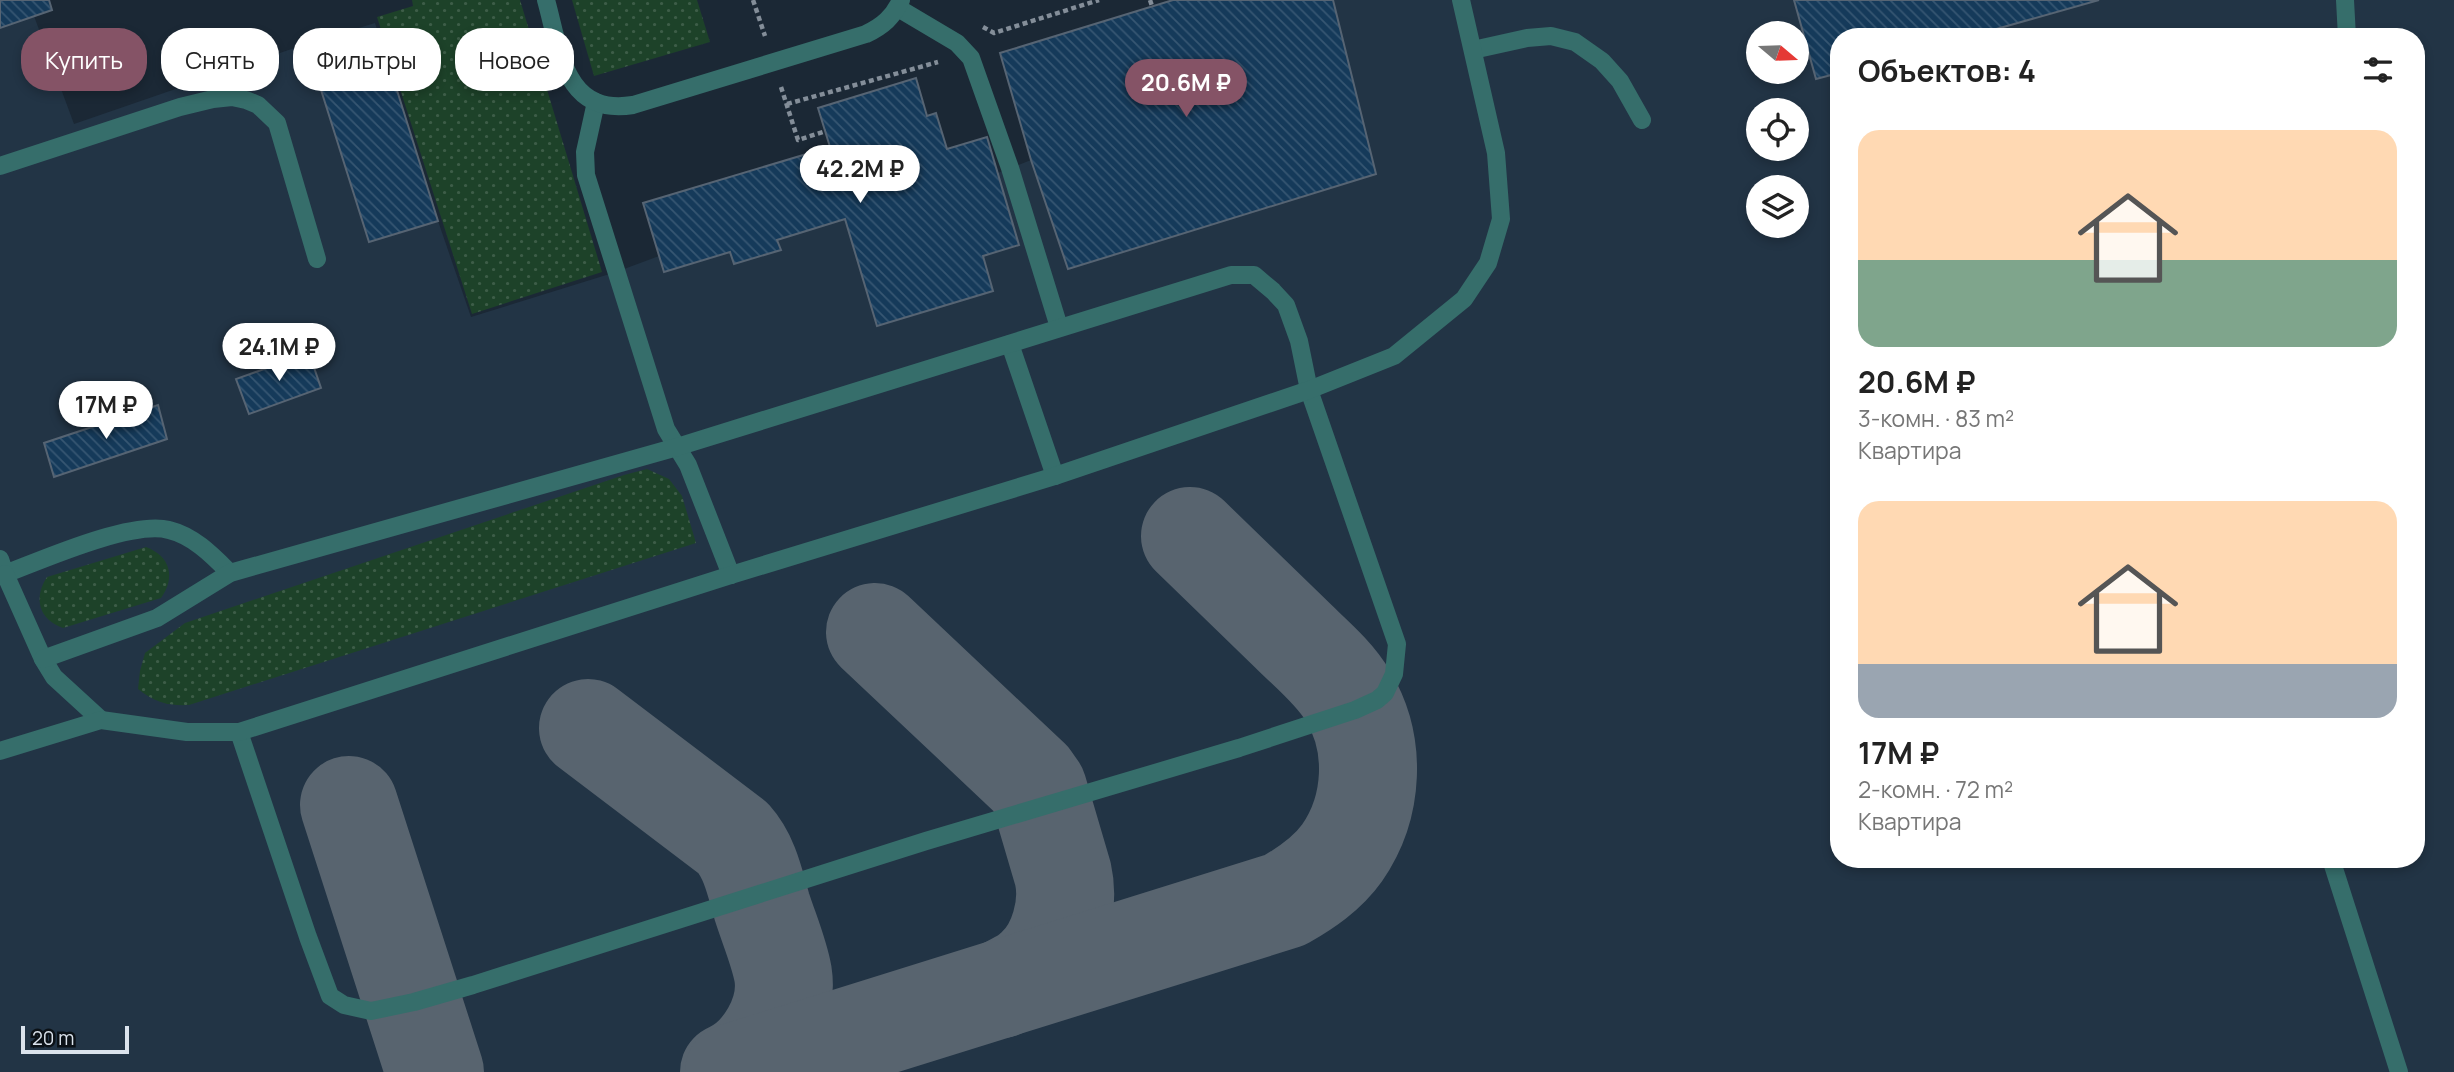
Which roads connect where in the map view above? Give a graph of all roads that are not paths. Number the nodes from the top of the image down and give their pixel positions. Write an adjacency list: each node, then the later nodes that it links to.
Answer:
1 (546, 0): 7 (street)
2 (1461, 0): 6 (street)
3 (2345, 0): 5 (street)
4 (900, 4): 7 (street); 11 (street)
5 (2347, 28)
6 (1473, 50): 8 (street); 13 (street)
7 (596, 102): 14 (street)
8 (1642, 120)
9 (0, 166): 10 (street)
10 (317, 259)
11 (1059, 327): 12 (street); 13 (street)
12 (1010, 344): 14 (street); 15 (street)
13 (1309, 390): 15 (street); 21 (street)
14 (677, 447): 17 (street); 18 (street)
15 (1055, 476): 18 (street)
16 (2, 567): 17 (street); 19 (street)
17 (230, 573): 19 (street)
18 (731, 575): 21 (street)
19 (43, 659): 20 (street)
20 (101, 720): 21 (street); 22 (street)
21 (239, 732)
22 (0, 751)
23 (2334, 868): 24 (street)
24 (2399, 1072)

